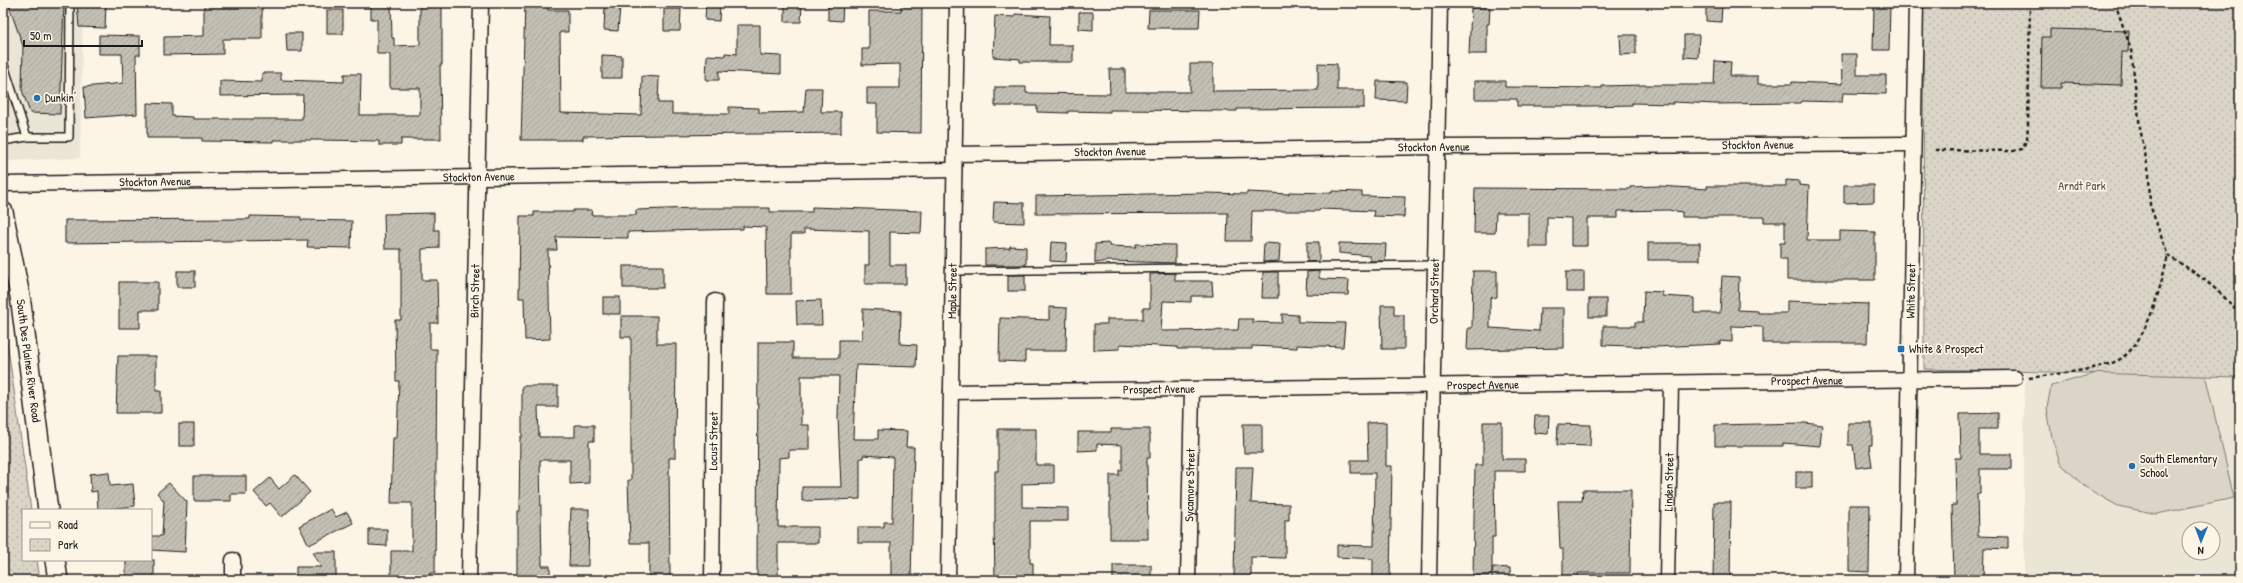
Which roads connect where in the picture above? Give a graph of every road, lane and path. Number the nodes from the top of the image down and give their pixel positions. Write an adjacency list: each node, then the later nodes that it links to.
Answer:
1 (70, 3): 9 (lane)
2 (480, 3): 16 (street, Birch Street)
3 (957, 3): 14 (street, Maple Street)
4 (1440, 3): 12 (street, Orchard Street)
5 (1916, 3): 11 (street, White Street)
6 (2030, 3): 13 (path)
7 (2115, 3): 19 (path)
8 (3, 62): 9 (lane)
9 (27, 137): 10 (lane)
10 (3, 141)
11 (1913, 144): 12 (street, Stockton Avenue); 24 (street, White Street)
12 (1437, 147): 14 (street, Stockton Avenue); 20 (street, Orchard Street)
13 (1935, 150)
14 (955, 154): 15 (street, Maple Street)
15 (954, 170): 16 (street, Stockton Avenue); 21 (street, Maple Street)
16 (477, 176): 17 (street, Stockton Avenue); 35 (street, Birch Street)
17 (3, 184)
18 (3, 212): 30 (main road, South Des Plaines River Road)
19 (2168, 256): 23 (path); 25 (path)
20 (1435, 265): 21 (lane); 27 (street, Orchard Street)
21 (953, 271): 29 (street, Maple Street)
22 (715, 301): 36 (street, Locust Street)
23 (2240, 314)
24 (1910, 378): 25 (street, Prospect Avenue); 26 (street, Prospect Avenue); 41 (street, White Street)
25 (2015, 378)
26 (1671, 384): 27 (street, Prospect Avenue); 40 (street, Linden Street)
27 (1432, 387): 28 (street, Prospect Avenue); 39 (street, Orchard Street)
28 (1192, 390): 29 (street, Prospect Avenue); 38 (street, Sycamore Street)
29 (951, 392): 37 (street, Maple Street)
30 (48, 509)
31 (233, 560): 34 (street)
32 (55, 561): 33 (main road)
33 (58, 580)
34 (233, 580)
35 (469, 580)
36 (712, 580)
37 (948, 580)
38 (1188, 580)
39 (1429, 580)
40 (1667, 580)
41 (1906, 580)

